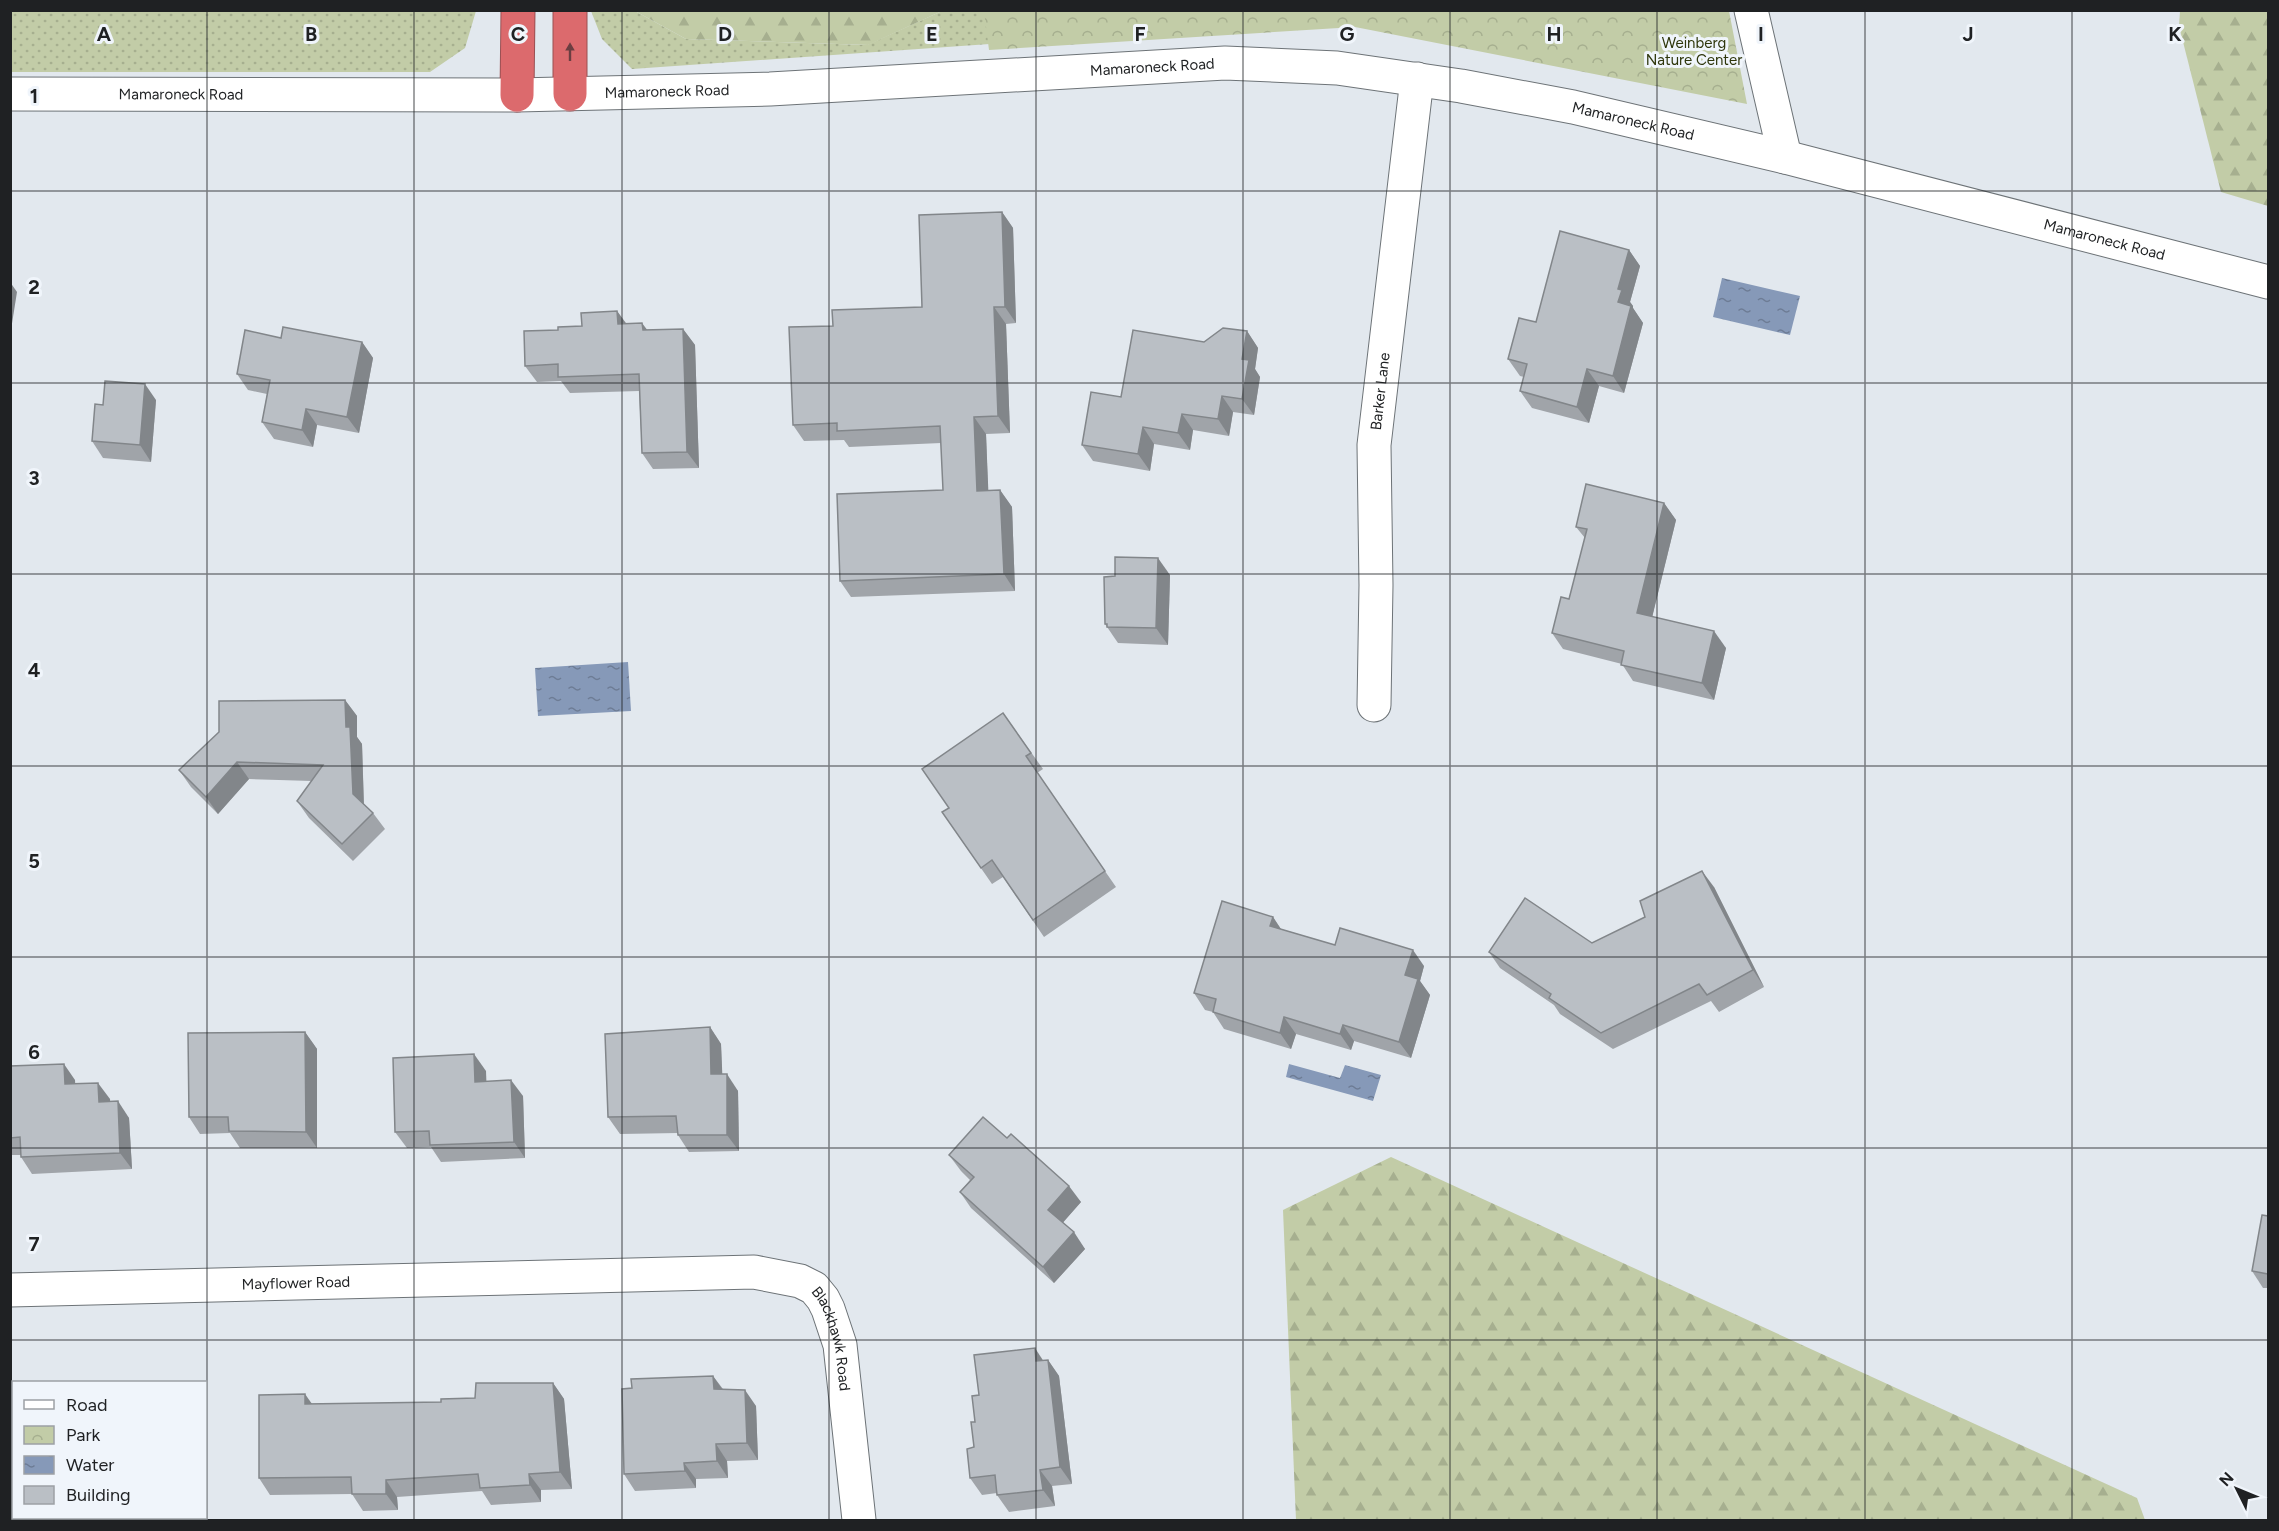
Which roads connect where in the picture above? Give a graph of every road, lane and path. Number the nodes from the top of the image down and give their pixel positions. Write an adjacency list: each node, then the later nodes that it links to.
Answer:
1 (519, 10): 7 (highway)
2 (570, 10): 6 (highway, one-way to 2)
3 (1751, 10): 8 (street)
4 (1417, 79): 6 (street, Mamaroneck Road); 8 (street, Mamaroneck Road); 10 (street, Barker Lane)
5 (10, 94): 7 (street, Mamaroneck Road)
6 (570, 94): 7 (street, Mamaroneck Road)
7 (517, 95)
8 (1785, 157): 9 (street, Mamaroneck Road)
9 (2268, 282)
10 (1374, 705)
11 (581, 1276): 12 (street, Mayflower Road); 13 (street, Blackhawk Road)
12 (10, 1290)
13 (859, 1521)

